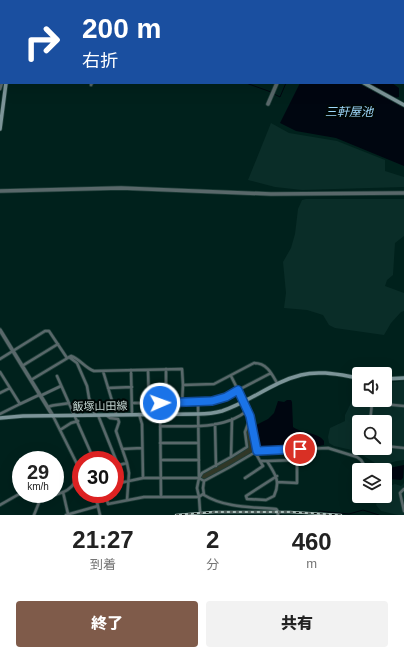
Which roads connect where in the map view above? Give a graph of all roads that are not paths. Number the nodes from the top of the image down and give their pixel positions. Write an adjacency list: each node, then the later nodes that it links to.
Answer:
1 (6, 84): 6 (main road)
2 (277, 84): 4 (street)
3 (366, 84): 5 (main road)
4 (268, 104)
5 (404, 105)
6 (0, 129)
7 (0, 191): 8 (street)
8 (404, 193)
9 (0, 330): 10 (street)
10 (2, 336): 12 (street)
11 (58, 344): 12 (street); 13 (street); 15 (street)
12 (13, 350): 14 (street); 15 (street)
13 (68, 358): 19 (street); 27 (street); 57 (street)
14 (0, 359)
15 (22, 366): 27 (street)
16 (166, 369): 18 (street); 29 (street); 39 (street)
17 (131, 370): 18 (street); 19 (street); 31 (street)
18 (148, 370): 43 (street)
19 (103, 371): 33 (street)
20 (271, 373): 23 (street); 28 (street); 34 (street)
21 (0, 374): 32 (street)
22 (57, 376): 30 (street)
23 (231, 376): 29 (street); 34 (street)
24 (352, 377): 28 (main road, 飯塚山田線)
25 (404, 378): 26 (main road)
26 (392, 379)
27 (31, 380): 36 (street)
28 (277, 383): 37 (main road, 飯塚山田線)
29 (183, 385): 40 (street)
30 (61, 386): 36 (street); 38 (street)
31 (132, 387): 33 (street); 42 (street)
32 (10, 388): 35 (street); 45 (street)
33 (108, 388): 51 (street)
34 (238, 390): 37 (street); 41 (street)
35 (0, 393)
36 (40, 396): 45 (street); 48 (street)
37 (244, 401): 49 (street); 55 (main road, 飯塚山田線)
38 (69, 402): 48 (street); 56 (street)
39 (166, 402): 40 (street); 44 (street)
40 (182, 402): 41 (street)
41 (198, 402): 55 (street)
42 (132, 403): 43 (street); 52 (street)
43 (149, 403): 44 (street)
44 (160, 403): 54 (street)
45 (20, 404): 50 (street)
46 (392, 405): 47 (street)
47 (404, 406)
48 (47, 407): 59 (street)
49 (248, 410): 61 (street); 75 (street); 77 (street)
50 (0, 414)
51 (116, 414): 52 (main road, 飯塚山田線); 58 (main road, 飯塚山田線)
52 (132, 414): 53 (main road, 飯塚山田線)
53 (139, 414): 54 (main road, 飯塚山田線); 70 (street)
54 (160, 414): 55 (main road, 飯塚山田線); 64 (street)
55 (198, 414): 65 (street)
56 (75, 415): 57 (main road, 飯塚山田線); 59 (main road, 飯塚山田線); 62 (street)
57 (96, 415): 58 (main road, 飯塚山田線); 74 (street)
58 (106, 415): 72 (street)
59 (53, 416): 60 (main road, 飯塚山田線); 66 (street)
60 (0, 418)
61 (232, 419): 63 (street); 77 (street)
62 (78, 422): 66 (street); 73 (street)
63 (215, 424): 65 (street); 85 (street)
64 (160, 426): 65 (street); 68 (street)
65 (198, 426): 67 (street)
66 (60, 430): 76 (street)
67 (198, 443): 68 (street); 79 (street)
68 (160, 444): 78 (street)
69 (392, 447): 71 (street)
70 (142, 448): 72 (street); 87 (street)
71 (404, 448)
72 (122, 449): 82 (street)
73 (90, 451)
74 (110, 451)
75 (256, 452): 80 (street); 83 (street); 92 (street)
76 (72, 454)
77 (232, 457): 85 (street)
78 (161, 460): 79 (street); 88 (street)
79 (198, 460): 89 (street)
80 (260, 461): 81 (street); 90 (street)
81 (267, 461): 86 (street); 94 (street)
82 (127, 463): 84 (street); 91 (street)
83 (363, 463)
84 (124, 464)
85 (216, 466): 89 (street)
86 (277, 476): 94 (street); 94 (street)
87 (143, 478): 88 (street); 91 (street)
88 (161, 478): 89 (street); 99 (street)
89 (199, 478): 92 (street); 100 (street)
90 (245, 478)
91 (128, 481): 93 (street); 103 (street)
92 (204, 481): 98 (street)
93 (124, 482)
94 (277, 482)
95 (72, 487): 97 (street)
96 (404, 489): 110 (street)
97 (64, 492)
98 (203, 494): 100 (street); 114 (street)
99 (161, 497): 100 (street); 103 (street)
100 (199, 497): 109 (street)
101 (12, 498): 107 (street)
102 (64, 498): 112 (street)
103 (127, 500): 104 (street)
104 (124, 501)
105 (39, 503): 111 (street)
106 (97, 503): 108 (street)
107 (0, 505)
108 (98, 506): 112 (street); 113 (street)
109 (200, 511)
110 (404, 511)
111 (34, 515)
112 (67, 515)
113 (100, 515)
114 (278, 515)

